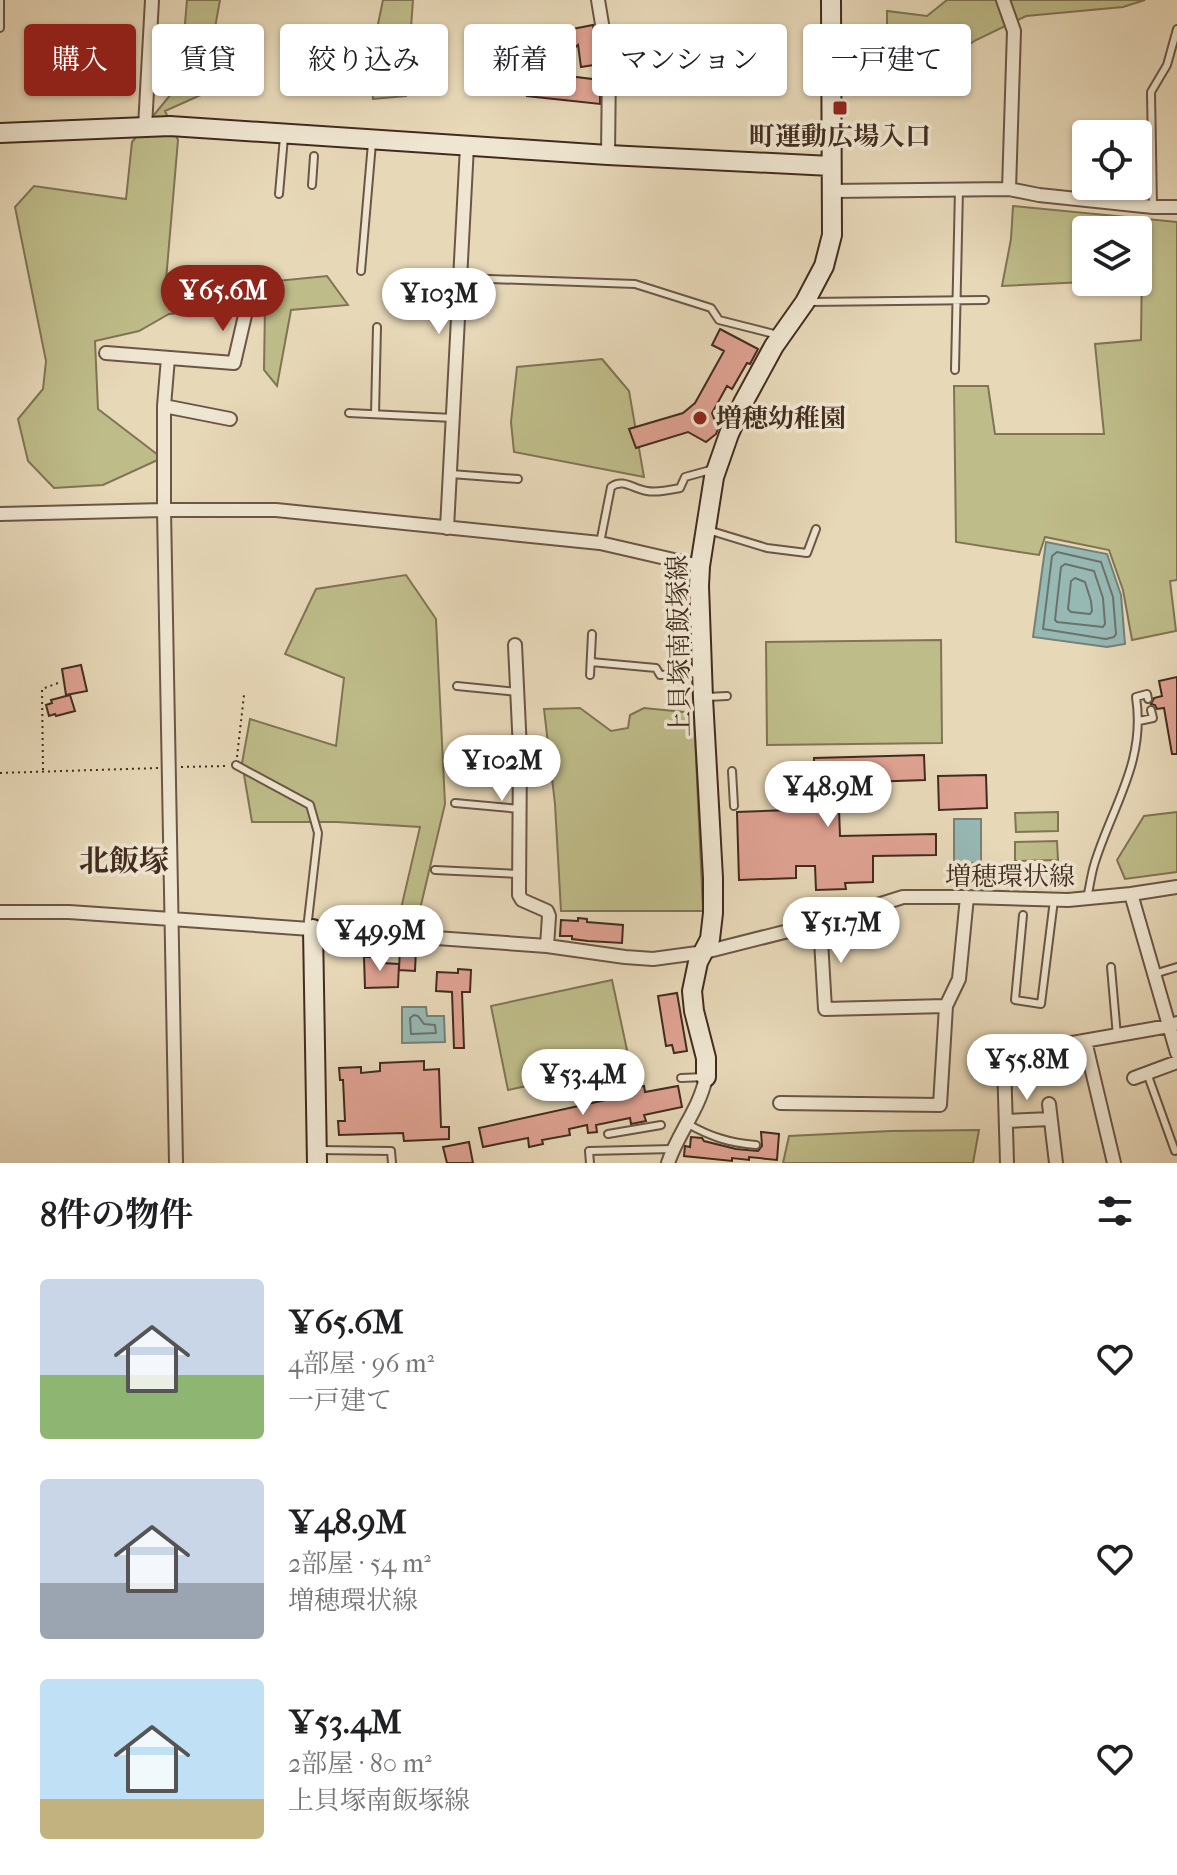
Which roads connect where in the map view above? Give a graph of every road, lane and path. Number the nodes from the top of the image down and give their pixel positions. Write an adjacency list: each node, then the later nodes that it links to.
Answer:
1 (0, 0): 6 (lane)
2 (152, 0): 8 (street)
3 (598, 0): 13 (street)
4 (831, 0): 15 (street, 上貝塚南飯塚線)
5 (1003, 0): 18 (street)
6 (0, 28)
7 (1177, 29): 21 (lane)
8 (145, 127): 9 (street); 10 (street)
9 (0, 133)
10 (284, 133): 11 (street); 20 (lane)
11 (372, 140): 12 (street); 23 (lane)
12 (467, 146): 13 (street); 24 (street)
13 (608, 155): 15 (street)
14 (314, 156): 16 (lane)
15 (831, 166): 19 (street, 上貝塚南飯塚線)
16 (312, 185)
17 (959, 189): 18 (street); 19 (street); 26 (lane)
18 (1009, 189): 21 (street)
19 (831, 191): 27 (street, 上貝塚南飯塚線)
20 (279, 194)
21 (1153, 207): 22 (street)
22 (1177, 207)
23 (361, 271)
24 (459, 278): 30 (lane); 37 (street)
25 (985, 300): 26 (lane)
26 (956, 301): 27 (lane); 33 (lane)
27 (805, 302): 30 (street, 上貝塚南飯塚線)
28 (246, 311): 32 (street)
29 (377, 327): 36 (lane)
30 (781, 336): 39 (street, 上貝塚南飯塚線)
31 (106, 353): 32 (street)
32 (168, 358): 34 (street)
33 (955, 370)
34 (164, 406): 38 (street); 42 (street)
35 (349, 413): 36 (lane)
36 (375, 414): 37 (lane)
37 (453, 418): 40 (street)
38 (230, 419)
39 (717, 468): 46 (street, 上貝塚南飯塚線); 47 (lane)
40 (451, 474): 41 (lane); 44 (street)
41 (518, 479)
42 (164, 510): 43 (street); 44 (street); 66 (street)
43 (0, 514)
44 (447, 528): 47 (street)
45 (816, 529): 46 (lane)
46 (706, 530): 48 (street, 上貝塚南飯塚線)
47 (600, 543): 48 (street)
48 (700, 566): 52 (street, 上貝塚南飯塚線)
49 (592, 634): 51 (lane)
50 (515, 645): 56 (street)
51 (591, 662): 52 (lane); 53 (lane)
52 (702, 673): 59 (street, 上貝塚南飯塚線)
53 (590, 675)
54 (58, 683): 68 (path)
55 (457, 686): 56 (lane)
56 (517, 692): 64 (street)
57 (244, 695): 65 (path)
58 (727, 696): 59 (lane)
59 (703, 698): 71 (street, 上貝塚南飯塚線)
60 (1148, 699): 62 (lane)
61 (1151, 710): 62 (lane)
62 (1139, 721): 80 (lane)
63 (455, 746): 64 (lane)
64 (520, 750): 74 (street)
65 (236, 765): 66 (path); 86 (lane)
66 (169, 767): 68 (path); 84 (street)
67 (732, 771): 70 (lane)
68 (43, 772): 69 (path)
69 (0, 773)
70 (733, 785): 71 (lane); 73 (lane)
71 (716, 786): 88 (street, 上貝塚南飯塚線)
72 (455, 803): 74 (lane)
73 (734, 806)
74 (520, 809): 76 (street)
75 (435, 870): 76 (lane)
76 (519, 874): 87 (street)
77 (1177, 887): 78 (street, 増穂環状線)
78 (1131, 894): 80 (street, 増穂環状線); 91 (street)
79 (967, 897): 81 (street, 増穂環状線); 85 (street, 増穂環状線); 92 (street)
80 (1087, 898): 81 (street, 増穂環状線)
81 (1054, 900): 83 (lane)
82 (0, 912): 84 (street, 増穂環状線)
83 (1023, 915)
84 (171, 919): 86 (street, 増穂環状線); 114 (street)
85 (820, 923): 88 (street, 増穂環状線); 92 (street)
86 (310, 929): 87 (street, 増穂環状線); 113 (street)
87 (547, 946): 88 (street, 増穂環状線)
88 (705, 952): 99 (street, 上貝塚南飯塚線)
89 (1111, 967): 94 (lane)
90 (1177, 967): 91 (lane)
91 (1154, 974): 93 (street)
92 (946, 1006): 101 (street)
93 (1173, 1025): 94 (street); 96 (street)
94 (1117, 1036): 95 (street)
95 (1085, 1041): 104 (street); 120 (street)
96 (1177, 1053)
97 (1177, 1062): 98 (street)
98 (1141, 1075): 112 (lane)
99 (706, 1077): 100 (lane); 105 (street, 上貝塚南飯塚線)
100 (681, 1078)
101 (780, 1103)
102 (1049, 1104): 103 (street)
103 (1050, 1119): 104 (street); 119 (street)
104 (1006, 1121): 118 (street)
105 (687, 1123): 109 (lane); 110 (street, 上貝塚南飯塚線)
106 (661, 1125): 107 (lane)
107 (628, 1131): 108 (lane); 111 (lane)
108 (608, 1134)
109 (756, 1145)
110 (673, 1149): 111 (lane); 117 (street, 上貝塚南飯塚線)
111 (627, 1150): 116 (lane)
112 (1175, 1151)
113 (317, 1157): 115 (lane)
114 (176, 1163)
115 (392, 1163)
116 (590, 1163)
117 (668, 1163)
118 (1007, 1163)
119 (1056, 1163)
120 (1114, 1163)

